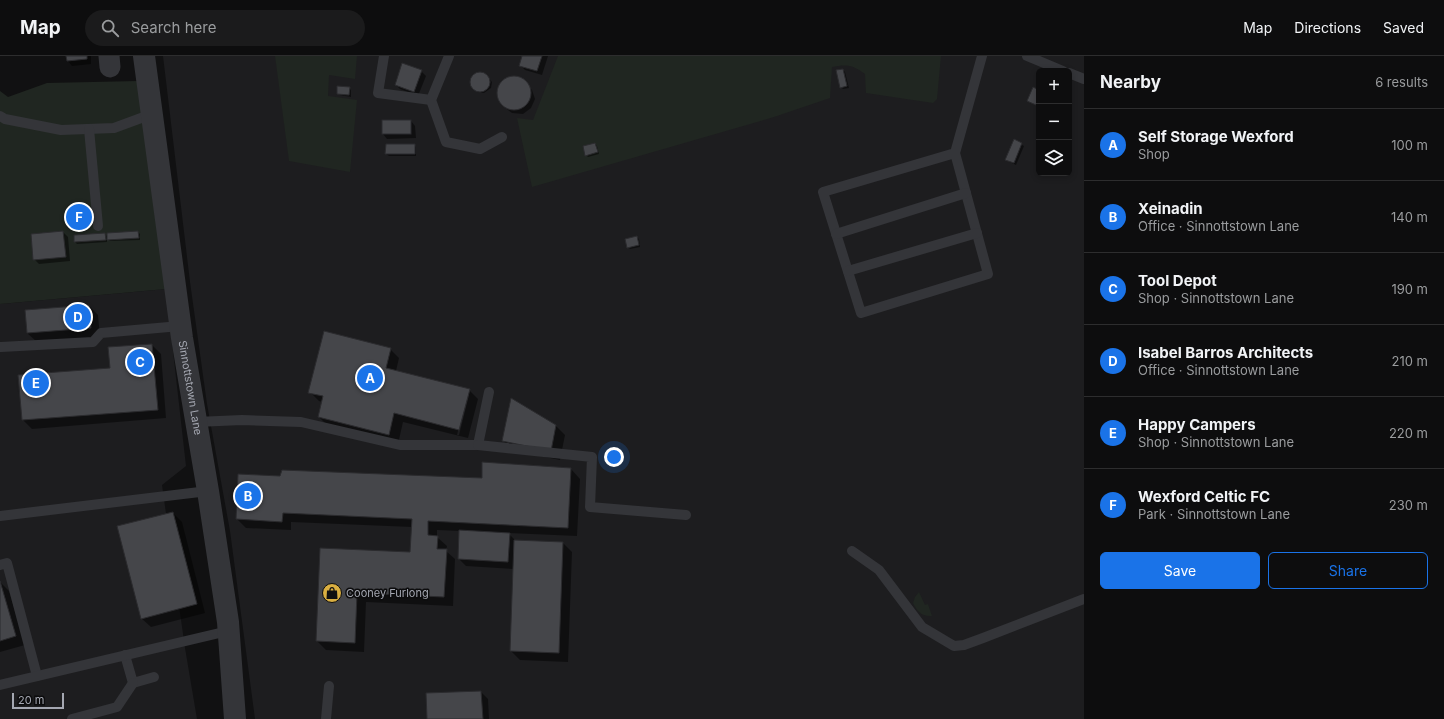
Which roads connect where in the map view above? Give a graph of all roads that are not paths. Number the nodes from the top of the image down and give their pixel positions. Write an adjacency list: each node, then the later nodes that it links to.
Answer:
1 (144, 56): 10 (street, Sinnottstown Lane)
2 (384, 56): 9 (lane)
3 (449, 56): 9 (lane)
4 (982, 56): 14 (lane)
5 (1027, 56): 6 (lane)
6 (1056, 68)
7 (1072, 74): 8 (lane)
8 (1084, 79)
9 (431, 100): 13 (lane)
10 (152, 114): 12 (lane); 20 (street, Sinnottstown Lane)
11 (0, 116): 12 (lane)
12 (89, 129): 16 (lane)
13 (502, 137)
14 (954, 153): 15 (lane); 18 (lane)
15 (966, 193): 17 (lane); 18 (lane)
16 (98, 226)
17 (977, 233): 19 (lane); 19 (lane)
18 (836, 234): 19 (lane)
19 (848, 272)
20 (180, 326): 21 (lane); 23 (street, Sinnottstown Lane)
21 (1, 347)
22 (489, 392): 24 (lane)
23 (196, 422): 24 (lane); 25 (street, Sinnottstown Lane)
24 (478, 446): 26 (lane)
25 (208, 491): 27 (lane); 31 (street, Sinnottstown Lane)
26 (686, 515)
27 (0, 516)
28 (852, 551): 30 (lane)
29 (0, 565): 33 (lane)
30 (1084, 599)
31 (228, 631): 32 (lane); 39 (street, Sinnottstown Lane)
32 (125, 655): 33 (lane); 35 (lane)
33 (37, 676): 36 (lane)
34 (154, 677): 35 (lane)
35 (133, 683): 38 (lane)
36 (0, 685)
37 (329, 686): 40 (lane)
38 (72, 719)
39 (235, 719)
40 (326, 719)

